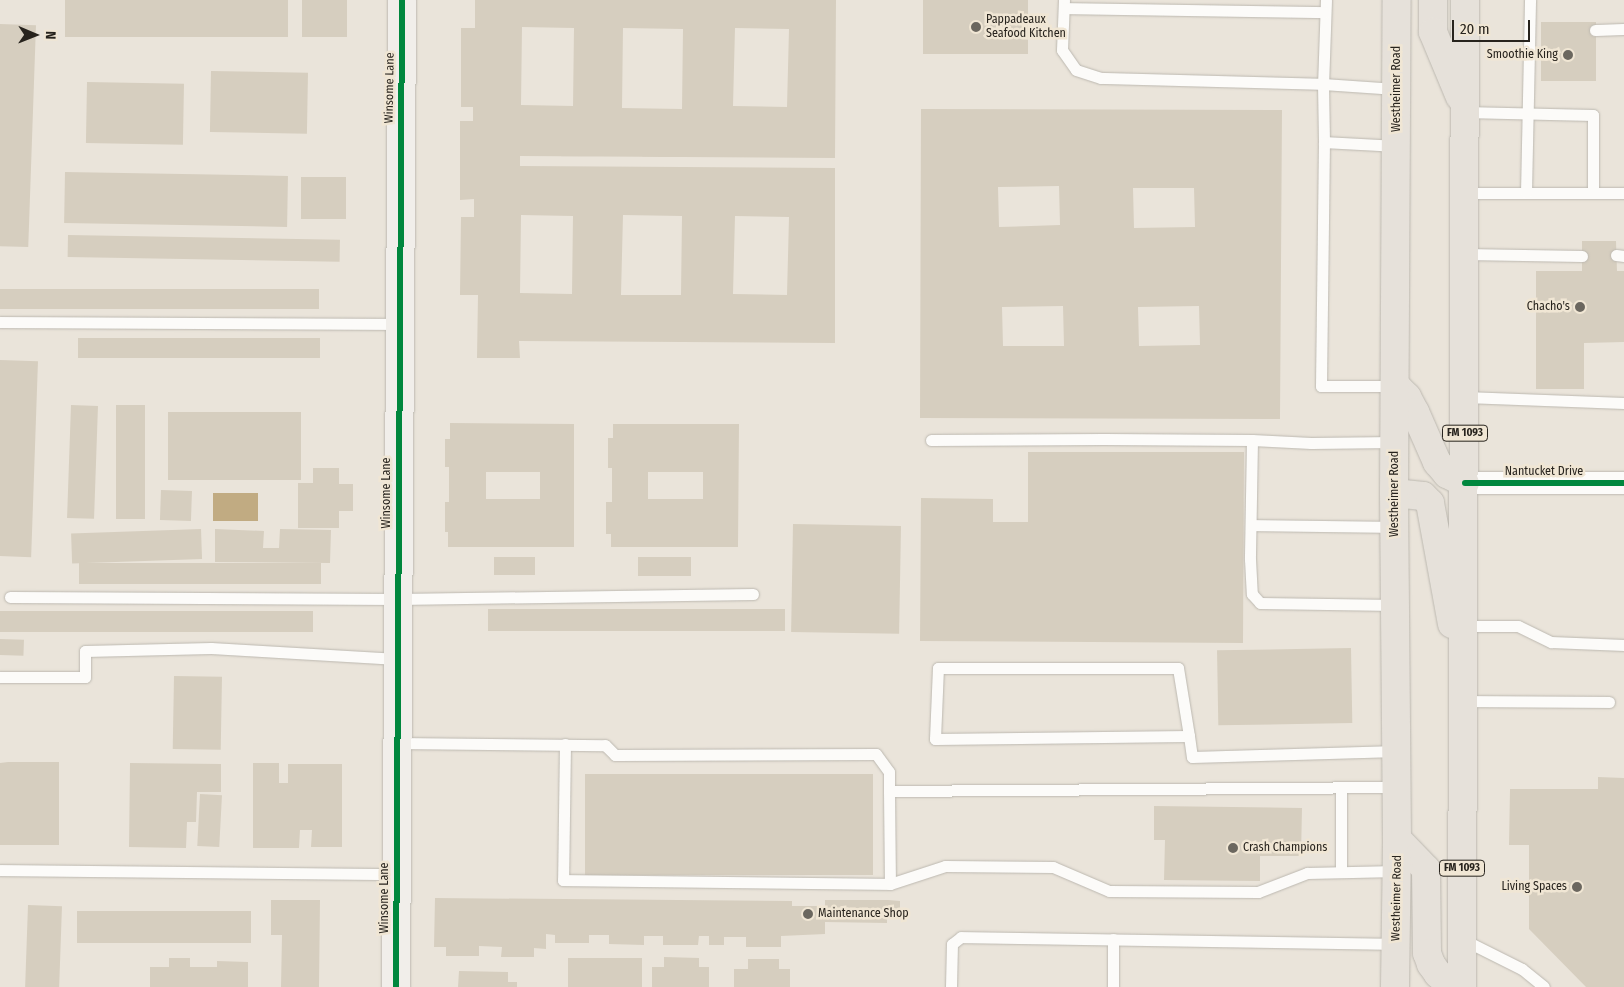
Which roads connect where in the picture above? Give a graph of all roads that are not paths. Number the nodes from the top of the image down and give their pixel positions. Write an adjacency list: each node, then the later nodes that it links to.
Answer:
1 (402, 0): 24 (street, Winsome Lane)
2 (1326, 0): 8 (lane)
3 (1397, 0): 12 (main road, Westheimer Road)
4 (1433, 0): 13 (main road)
5 (1465, 0): 13 (main road, FM 1093)
6 (1530, 0): 14 (lane)
7 (1064, 4): 8 (lane); 11 (lane)
8 (1325, 12): 11 (lane)
9 (1624, 29): 10 (lane)
10 (1596, 30)
11 (1323, 84): 12 (lane); 15 (lane)
12 (1397, 89): 16 (main road, Westheimer Road)
13 (1464, 110): 14 (lane); 17 (main road, FM 1093)
14 (1527, 114): 18 (lane); 19 (lane)
15 (1324, 142): 16 (lane); 25 (lane)
16 (1397, 146): 25 (main road, Westheimer Road)
17 (1464, 193): 18 (lane); 21 (main road, FM 1093)
18 (1526, 193): 19 (lane)
19 (1593, 193): 20 (lane)
20 (1624, 193)
21 (1465, 254): 22 (lane); 26 (main road, FM 1093)
22 (1582, 256)
23 (0, 322): 24 (lane)
24 (400, 324): 38 (street, Winsome Lane)
25 (1396, 386): 30 (main road, Westheimer Road); 31 (main road)
26 (1465, 396): 27 (lane); 31 (main road, FM 1093)
27 (1624, 403)
28 (931, 440): 29 (lane)
29 (1252, 440): 30 (lane); 34 (lane)
30 (1395, 442): 33 (main road, Westheimer Road)
31 (1465, 483): 32 (street, Nantucket Drive); 40 (main road, FM 1093)
32 (1624, 483)
33 (1394, 493): 35 (main road, Westheimer Road); 44 (main road)
34 (1251, 525): 35 (lane); 39 (lane)
35 (1395, 527): 39 (main road, Westheimer Road)
36 (753, 594): 38 (lane)
37 (10, 597): 38 (lane)
38 (398, 599): 42 (street, Winsome Lane)
39 (1395, 605): 49 (main road, Westheimer Road)
40 (1464, 626): 41 (lane); 44 (main road, FM 1093)
41 (1624, 645)
42 (398, 659): 43 (lane); 47 (street, Winsome Lane)
43 (0, 677)
44 (1463, 691): 45 (lane); 60 (main road, FM 1093)
45 (1609, 702)
46 (1189, 736): 46 (lane); 49 (lane)
47 (397, 743): 48 (lane); 57 (street, Winsome Lane)
48 (565, 744): 52 (lane); 58 (lane)
49 (1397, 751): 51 (main road, Westheimer Road)
50 (1341, 788): 51 (lane); 52 (lane); 55 (lane)
51 (1397, 788): 53 (main road, Westheimer Road)
52 (890, 791): 58 (lane)
53 (1397, 838): 56 (main road, Westheimer Road); 66 (main road)
54 (0, 870): 57 (lane)
55 (1341, 871): 56 (lane); 58 (lane)
56 (1397, 871): 61 (main road, Westheimer Road)
57 (396, 874): 62 (street, Winsome Lane)
58 (890, 884)
59 (1113, 939): 61 (lane); 63 (lane); 64 (lane)
60 (1462, 940): 67 (main road, FM 1093); 68 (lane)
61 (1396, 944): 65 (main road, Westheimer Road)
62 (396, 987)
63 (951, 987)
64 (1113, 987)
65 (1395, 987)
66 (1454, 987)
67 (1462, 987)
68 (1544, 987)

